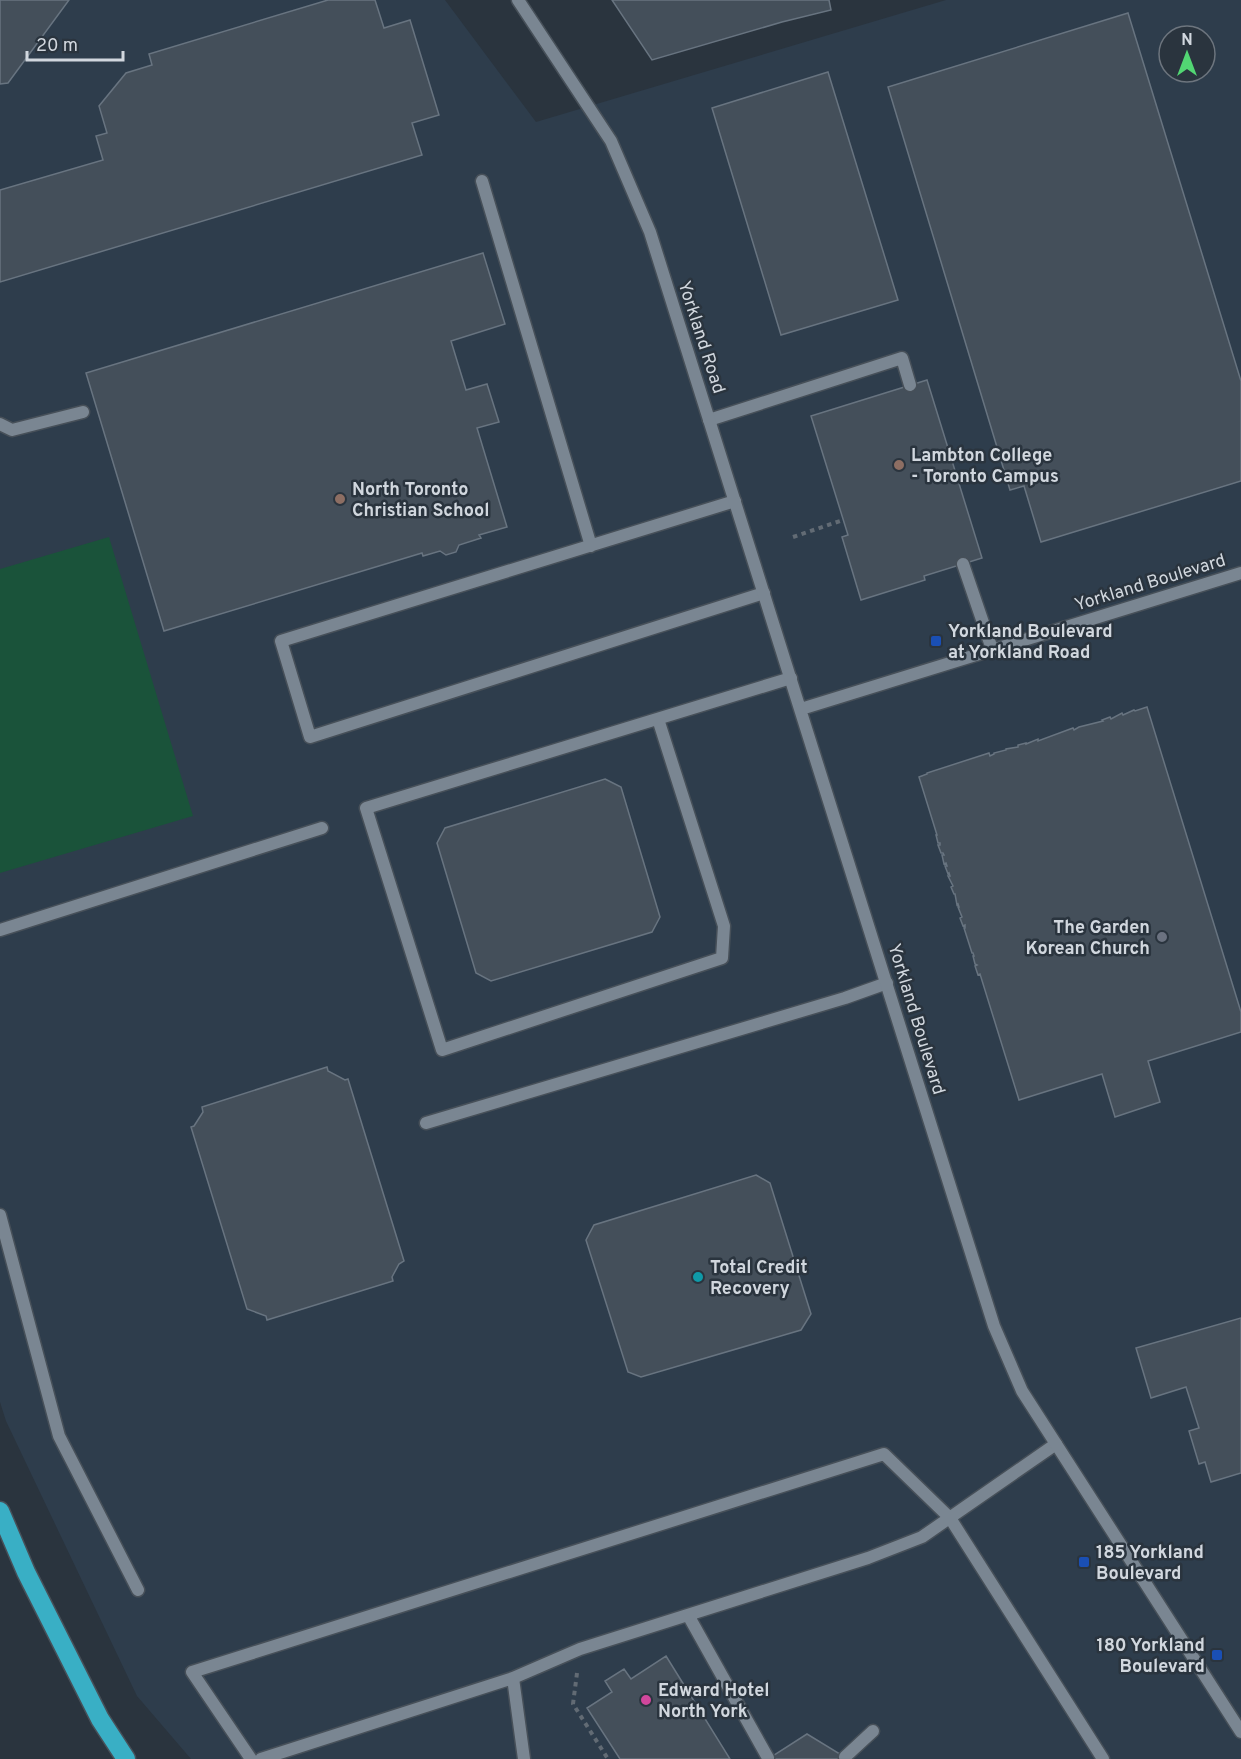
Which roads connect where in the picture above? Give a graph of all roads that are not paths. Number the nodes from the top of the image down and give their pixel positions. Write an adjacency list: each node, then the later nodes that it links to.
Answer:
1 (518, 0): 5 (street, Yorkland Road)
2 (482, 181): 8 (street)
3 (910, 386): 5 (street)
4 (84, 412): 6 (street)
5 (709, 420): 7 (street, Yorkland Road)
6 (0, 424)
7 (735, 501): 8 (street); 11 (street, Yorkland Road)
8 (591, 546): 11 (street)
9 (963, 564): 12 (street)
10 (1241, 573): 12 (street, Yorkland Boulevard)
11 (764, 593): 13 (street, Yorkland Road)
12 (992, 649): 14 (street, Yorkland Boulevard)
13 (791, 678): 14 (street, Yorkland Road); 15 (street)
14 (801, 709): 18 (street, Yorkland Boulevard)
15 (658, 719): 15 (street)
16 (322, 828): 17 (street)
17 (0, 930)
18 (887, 982): 19 (street); 21 (street, Yorkland Boulevard)
19 (426, 1123)
20 (0, 1215): 24 (street)
21 (1056, 1444): 23 (street); 28 (street, Yorkland Boulevard)
22 (0, 1511): 31 (highway)
23 (950, 1518): 25 (street); 32 (street); 35 (street)
24 (138, 1590)
25 (688, 1615): 26 (street); 30 (street)
26 (513, 1678): 33 (street); 34 (street)
27 (873, 1731): 29 (street)
28 (1241, 1732)
29 (845, 1757)
30 (768, 1758)
31 (126, 1759)
32 (251, 1759)
33 (261, 1759)
34 (524, 1759)
35 (1103, 1759)

